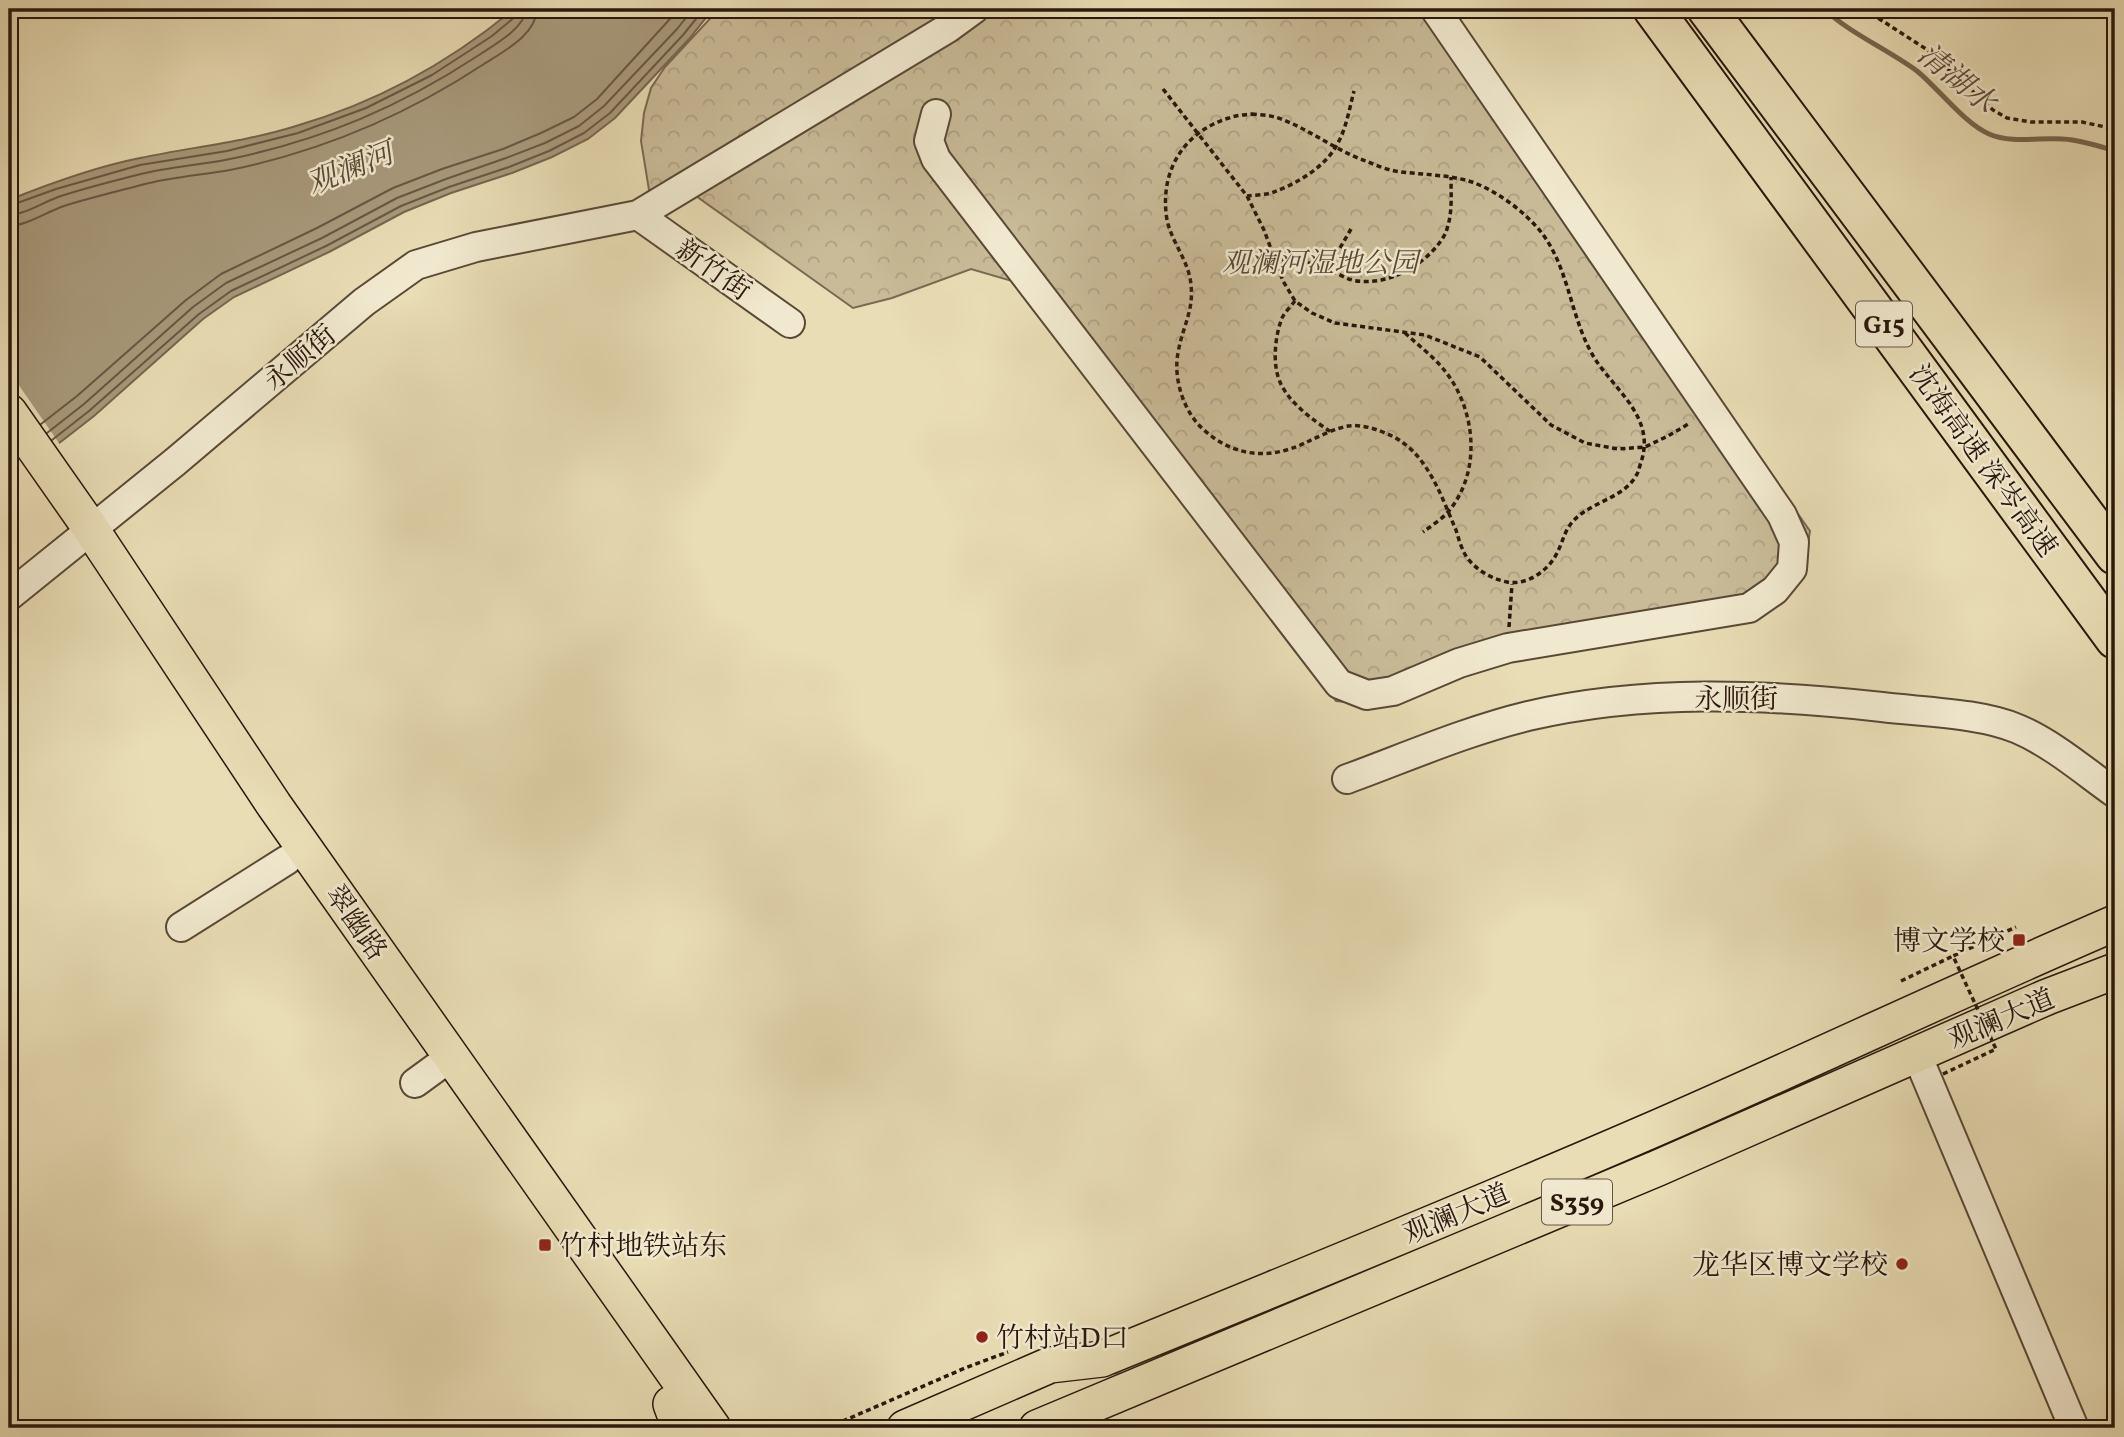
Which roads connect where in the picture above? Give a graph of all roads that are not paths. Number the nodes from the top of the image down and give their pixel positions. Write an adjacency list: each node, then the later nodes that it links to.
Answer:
1 (974, 9): 6 (street, 永顺街)
2 (1435, 9): 5 (street)
3 (1653, 9): 14 (highway, 沈海高速 深岑高速 / G15)
4 (1707, 9): 12 (highway, 沈海高速 深岑高速 / G15)
5 (936, 114)
6 (638, 215): 7 (street, 新竹街); 11 (street, 永顺街)
7 (790, 323)
8 (9, 412): 10 (main road, 翠幽路)
9 (9, 447): 10 (main road, 翠幽路)
10 (60, 503): 11 (main road, 翠幽路)
11 (83, 536): 13 (street, 永顺街); 17 (main road, 翠幽路); 22 (main road, 翠幽路)
12 (2115, 555)
13 (9, 596)
14 (2115, 639)
15 (1348, 779): 16 (street, 永顺街)
16 (2115, 793)
17 (287, 860): 19 (street); 22 (main road, 翠幽路)
18 (2115, 923): 26 (main road, 观澜大道 / S359)
19 (181, 927)
20 (2115, 971): 21 (main road, 观澜大道 / S359)
21 (1930, 1065): 27 (main road, 观澜大道 / S359); 28 (street)
22 (435, 1069): 23 (main road, 翠幽路)
23 (682, 1413): 24 (main road, 翠幽路); 25 (main road)
24 (713, 1428)
25 (724, 1428)
26 (905, 1428)
27 (1037, 1428)
28 (2074, 1428)

